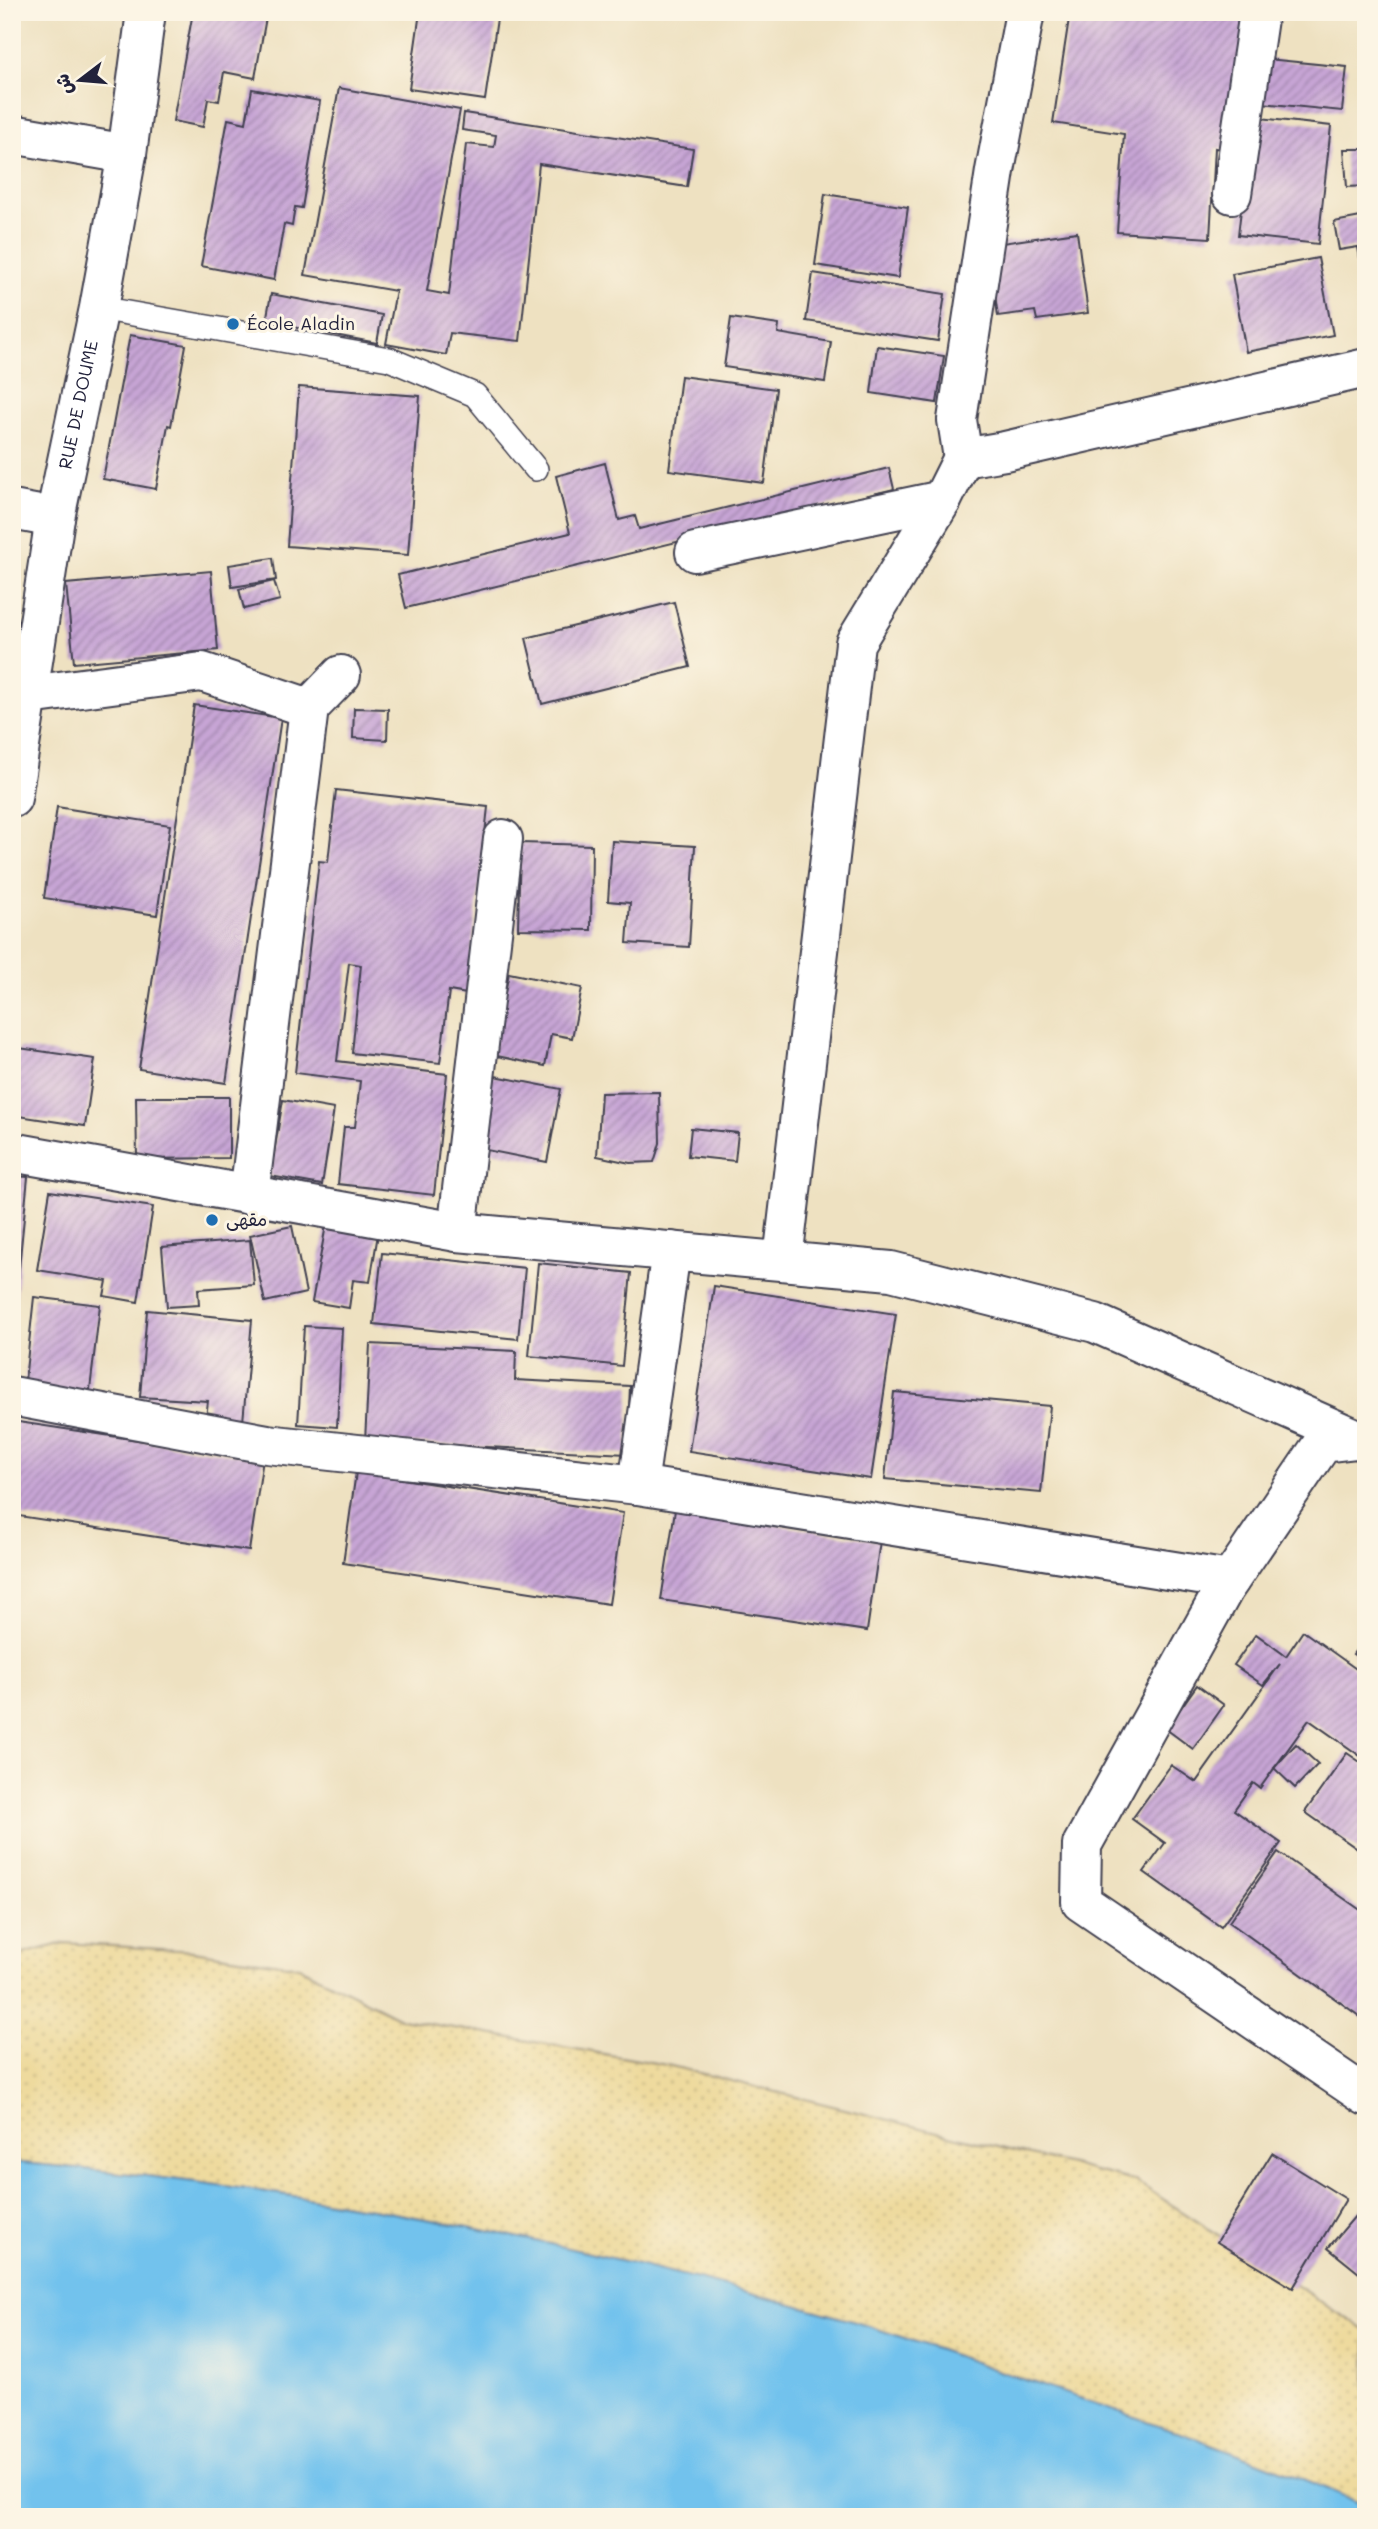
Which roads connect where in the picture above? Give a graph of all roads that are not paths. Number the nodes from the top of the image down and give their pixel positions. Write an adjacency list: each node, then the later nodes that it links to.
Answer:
1 (146, 12): 5 (street, RUE DE DOUME)
2 (1025, 12): 9 (street)
3 (1259, 12): 6 (street)
4 (12, 134): 5 (street)
5 (127, 154): 7 (street, RUE DE DOUME)
6 (1232, 194)
7 (99, 308): 10 (lane); 13 (street, RUE DE DOUME)
8 (1366, 368): 9 (street)
9 (963, 458): 11 (street)
10 (536, 469)
11 (942, 500): 14 (street); 24 (street)
12 (12, 510): 13 (street)
13 (55, 518): 16 (street, RUE DE DOUME)
14 (695, 552)
15 (341, 675): 17 (street)
16 (18, 697): 17 (street); 18 (street, RUE DE DOUME)
17 (309, 709): 21 (street)
18 (12, 798)
19 (503, 839): 22 (street)
20 (12, 1152): 21 (street)
21 (249, 1195): 22 (street)
22 (457, 1232): 23 (street)
23 (671, 1251): 24 (street); 27 (street)
24 (783, 1260): 26 (street)
25 (12, 1396): 27 (street)
26 (1361, 1440): 28 (street)
27 (638, 1485): 28 (street)
28 (1230, 1580): 29 (street)
29 (1366, 2096)

